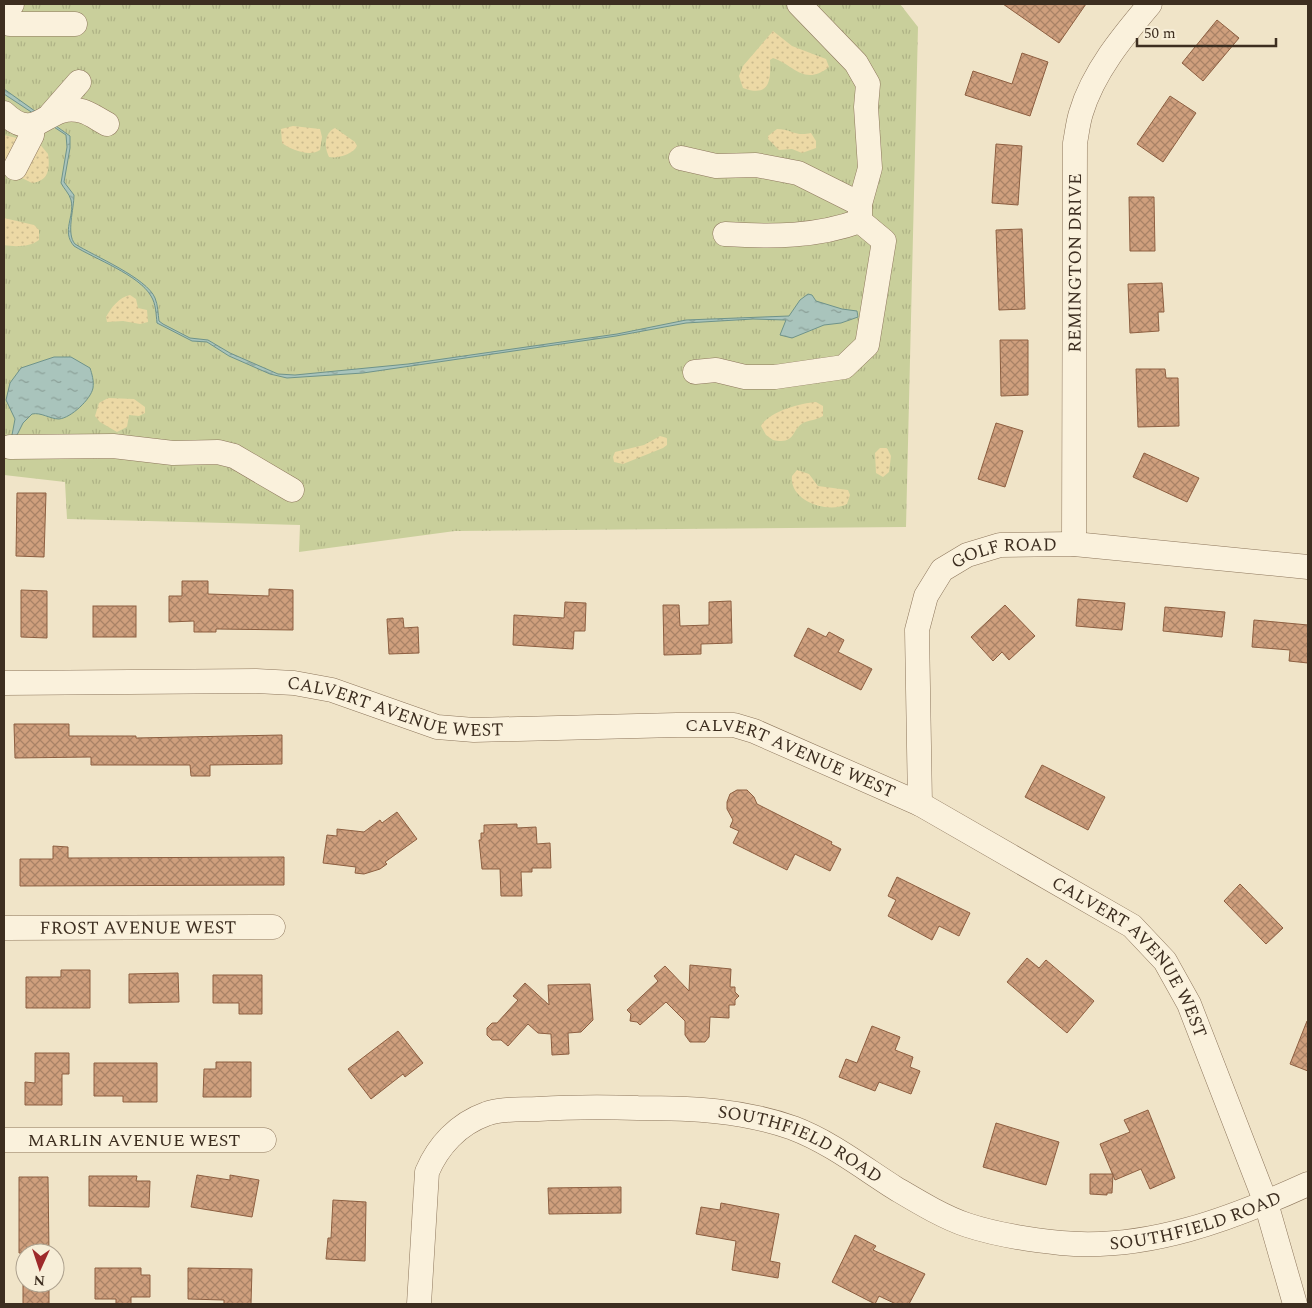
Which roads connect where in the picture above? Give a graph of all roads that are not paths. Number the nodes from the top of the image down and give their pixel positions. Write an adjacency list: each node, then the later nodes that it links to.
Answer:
1 (12, 4): 4 (street)
2 (799, 4): 11 (street)
3 (1150, 4): 16 (street, REMINGTON DRIVE)
4 (76, 24)
5 (79, 82): 7 (street)
6 (4, 114): 7 (street)
7 (43, 119): 8 (street); 10 (street)
8 (107, 124)
9 (681, 158): 11 (street)
10 (15, 168)
11 (860, 213): 12 (street); 13 (street)
12 (725, 234)
13 (696, 372)
14 (10, 446): 15 (street)
15 (292, 490)
16 (1074, 544): 17 (street, GOLF ROAD); 19 (street, GOLF ROAD)
17 (1308, 567)
18 (4, 683): 19 (street, CALVERT AVENUE WEST)
19 (920, 804): 25 (street, CALVERT AVENUE WEST)
20 (273, 927): 21 (street, FROST AVENUE WEST)
21 (4, 928)
22 (4, 1140): 23 (street, MARLIN AVENUE WEST)
23 (264, 1140)
24 (1308, 1184): 25 (street, SOUTHFIELD ROAD)
25 (1266, 1203): 26 (street, SOUTHFIELD ROAD); 27 (street, CALVERT AVENUE WEST)
26 (419, 1304)
27 (1295, 1304)

